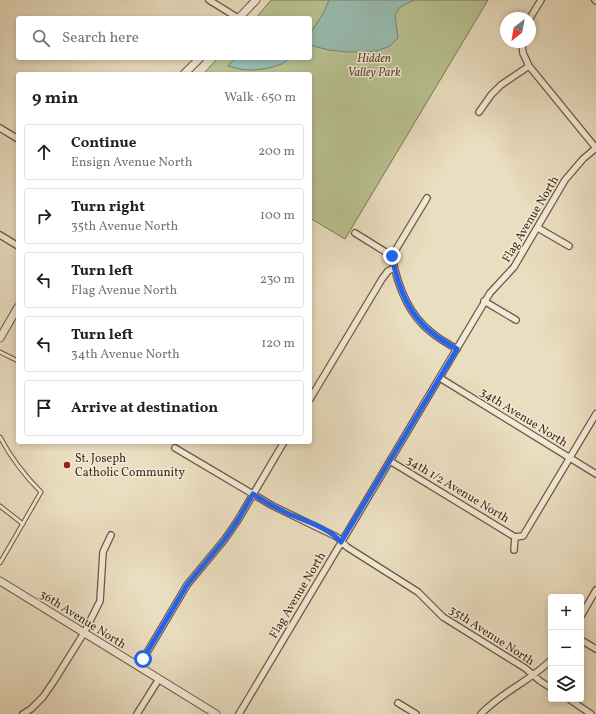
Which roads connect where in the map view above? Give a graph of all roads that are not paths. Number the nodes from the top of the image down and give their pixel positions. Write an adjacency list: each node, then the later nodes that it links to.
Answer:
1 (209, 0): 5 (street)
2 (256, 0): 6 (street)
3 (541, 0): 4 (street)
4 (534, 12)
5 (235, 16)
6 (240, 16)
7 (523, 48): 9 (street)
8 (198, 60): 10 (street)
9 (529, 66): 11 (street); 14 (street)
10 (186, 72)
11 (479, 112)
12 (0, 128): 13 (street)
13 (16, 138)
14 (596, 148): 16 (street, Flag Avenue North)
15 (427, 198): 21 (street)
16 (538, 228): 20 (street); 23 (street, Flag Avenue North)
17 (355, 233): 21 (street)
18 (0, 235): 19 (street)
19 (16, 245)
20 (569, 246)
21 (392, 256): 22 (street)
22 (394, 268): 27 (street); 31 (street)
23 (484, 301): 25 (street); 27 (street, Flag Avenue North)
24 (16, 310): 26 (street)
25 (516, 320)
26 (0, 338)
27 (457, 349): 30 (street, Flag Avenue North)
28 (0, 352): 29 (lane)
29 (16, 360)
30 (440, 378): 36 (street, 34th Avenue North); 37 (street, Flag Avenue North)
31 (312, 396)
32 (596, 414): 36 (street)
33 (0, 437): 41 (lane)
34 (283, 444): 39 (street)
35 (175, 448): 39 (street, 35th Avenue North)
36 (569, 458): 38 (street, 34th Avenue North); 43 (street)
37 (390, 461): 43 (street, 34th 1/2 Avenue North); 44 (street, Flag Avenue North)
38 (596, 474)
39 (253, 494): 44 (street, 35th Avenue North); 54 (street)
40 (0, 506): 41 (lane)
41 (23, 524): 46 (lane)
42 (112, 535): 50 (street)
43 (515, 537): 45 (street)
44 (341, 542): 55 (street, 35th Avenue North); 63 (street, Flag Avenue North)
45 (514, 550)
46 (0, 563)
47 (0, 581): 50 (street, 36th Avenue North)
48 (596, 590): 49 (street)
49 (584, 611)
50 (84, 633): 54 (street, 36th Avenue North); 60 (street)
51 (584, 642): 52 (street)
52 (596, 649)
53 (548, 663): 55 (street)
54 (139, 666): 56 (street, 36th Avenue North)
55 (534, 676): 57 (street, 35th Avenue North); 65 (street)
56 (159, 679): 61 (street); 62 (street, 36th Avenue North)
57 (548, 686)
58 (573, 702): 66 (street)
59 (398, 703): 64 (street)
60 (24, 714)
61 (137, 714)
62 (216, 714)
63 (239, 714)
64 (416, 714)
65 (481, 714)
66 (591, 714)

